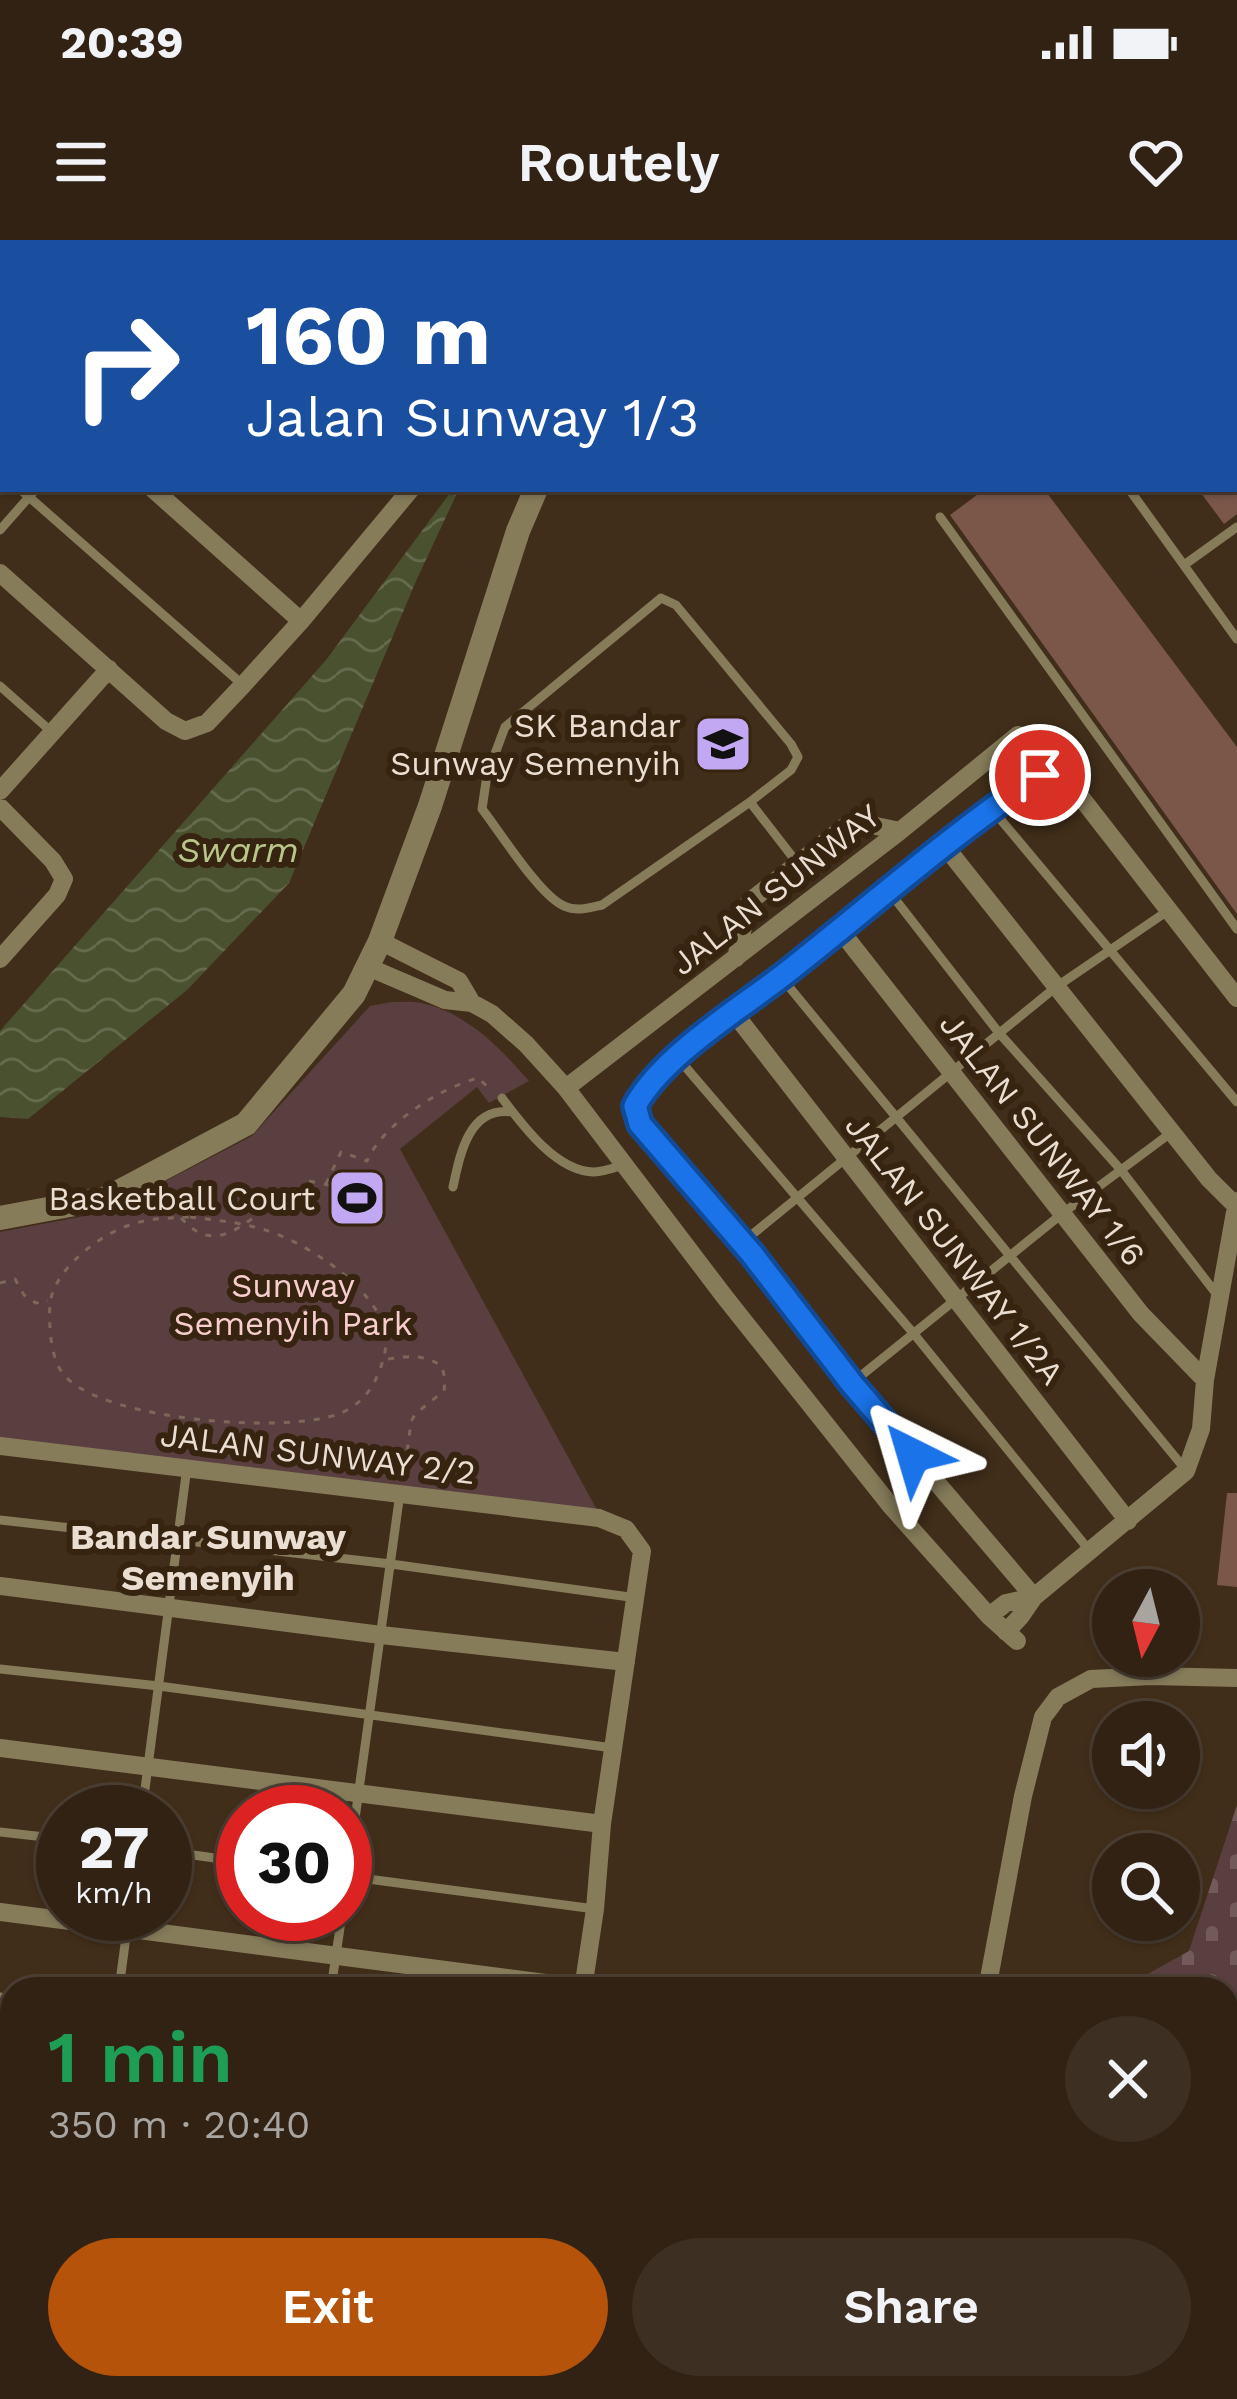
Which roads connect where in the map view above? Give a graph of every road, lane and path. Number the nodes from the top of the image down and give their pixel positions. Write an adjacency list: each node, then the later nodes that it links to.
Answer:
1 (28, 492): 8 (lane); 15 (lane)
2 (155, 492): 11 (street)
3 (405, 492): 11 (street)
4 (535, 492): 29 (street)
5 (1132, 492): 9 (lane)
6 (940, 518): 27 (lane)
7 (1237, 526): 9 (lane)
8 (0, 530)
9 (1184, 565): 12 (lane)
10 (0, 573): 13 (street)
11 (301, 621): 15 (street)
12 (1237, 639)
13 (109, 669): 15 (street); 16 (street)
14 (0, 686): 16 (lane)
15 (243, 686)
16 (53, 733): 18 (street)
17 (1018, 734): 22 (street, JALAN SUNWAY)
18 (0, 791)
19 (750, 802): 19 (lane); 24 (lane)
20 (991, 808): 23 (street); 26 (street); 30 (lane)
21 (4, 818): 32 (street)
22 (900, 831): 24 (street); 31 (street, JALAN SUNWAY)
23 (944, 845): 25 (street); 35 (street)
24 (799, 865): 31 (street)
25 (889, 890): 28 (street); 39 (lane)
26 (1169, 910): 30 (lane); 36 (street)
27 (1237, 929)
28 (840, 930): 34 (street); 41 (street, JALAN SUNWAY 1/6)
29 (380, 941): 33 (street); 37 (street)
30 (1110, 951): 35 (lane); 44 (lane)
31 (736, 958): 42 (street, JALAN SUNWAY)
32 (0, 959)
33 (368, 967): 37 (street); 57 (street)
34 (781, 977): 38 (street); 46 (lane)
35 (1056, 987): 39 (lane); 47 (street)
36 (1237, 998)
37 (472, 1003): 42 (street)
38 (734, 1013): 40 (street); 48 (street, JALAN SUNWAY 1/2A)
39 (999, 1033): 41 (lane); 50 (lane)
40 (677, 1057): 54 (lane); 60 (street)
41 (952, 1072): 46 (lane); 56 (street, JALAN SUNWAY 1/6)
42 (566, 1088): 49 (street)
43 (502, 1098): 45 (lane); 51 (path)
44 (1237, 1102)
45 (512, 1112): 49 (lane); 53 (lane)
46 (896, 1117): 48 (lane); 61 (lane)
47 (1172, 1132): 50 (lane); 55 (street)
48 (846, 1158): 54 (lane); 64 (street, JALAN SUNWAY 1/2A)
49 (623, 1165): 83 (street)
50 (1121, 1170): 56 (lane); 63 (lane)
51 (326, 1184): 52 (path); 59 (path)
52 (333, 1186)
53 (453, 1187)
54 (798, 1198): 60 (lane); 66 (lane)
55 (1236, 1203): 63 (street)
56 (1063, 1213): 61 (lane); 68 (street, JALAN SUNWAY 1/6)
57 (0, 1218)
58 (182, 1218): 59 (path); 59 (path); 65 (path)
59 (246, 1225): 67 (path)
60 (742, 1243): 69 (street)
61 (1010, 1256): 64 (lane); 72 (lane)
62 (0, 1283): 65 (path)
63 (1221, 1299): 68 (street)
64 (956, 1300): 66 (lane); 75 (street, JALAN SUNWAY 1/2A)
65 (50, 1301): 67 (path)
66 (914, 1334): 69 (lane); 77 (lane)
67 (385, 1359): 73 (path)
68 (1205, 1380): 72 (street)
69 (852, 1384): 80 (street)
70 (0, 1446): 71 (street, JALAN SUNWAY 2/2)
71 (187, 1467): 73 (street, JALAN SUNWAY 2/2); 76 (lane)
72 (1186, 1471): 75 (street)
73 (402, 1486): 78 (lane); 81 (street, JALAN SUNWAY 2/2)
74 (0, 1520): 76 (lane)
75 (1128, 1521): 77 (street)
76 (177, 1541): 78 (lane); 82 (lane)
77 (1090, 1552): 80 (street)
78 (391, 1564): 81 (lane); 84 (lane)
79 (0, 1586): 82 (street)
80 (1034, 1597): 83 (street); 83 (street)
81 (637, 1598): 85 (street)
82 (169, 1608): 84 (street); 88 (lane)
83 (989, 1616)
84 (381, 1635): 85 (street); 89 (lane)
85 (626, 1662): 91 (street)
86 (0, 1669): 88 (lane)
87 (1237, 1678): 112 (street)
88 (158, 1686): 89 (lane); 92 (lane)
89 (370, 1715): 91 (lane); 95 (lane)
90 (0, 1748): 92 (street)
91 (613, 1748): 97 (street)
92 (148, 1767): 93 (lane); 94 (street)
93 (146, 1785)
94 (288, 1785)
95 (359, 1785)
96 (372, 1796): 97 (street)
97 (602, 1824): 101 (street)
98 (0, 1832): 99 (lane)
99 (36, 1836)
100 (372, 1879): 101 (lane)
101 (595, 1909): 111 (street)
102 (0, 1912): 103 (street)
103 (36, 1915)
104 (192, 1932): 107 (street)
105 (125, 1941): 108 (lane)
106 (338, 1941): 107 (lane)
107 (336, 1957): 109 (lane); 110 (street)
108 (121, 1977)
109 (333, 1977)
110 (491, 1977)
111 (586, 1977)
112 (989, 1977)

